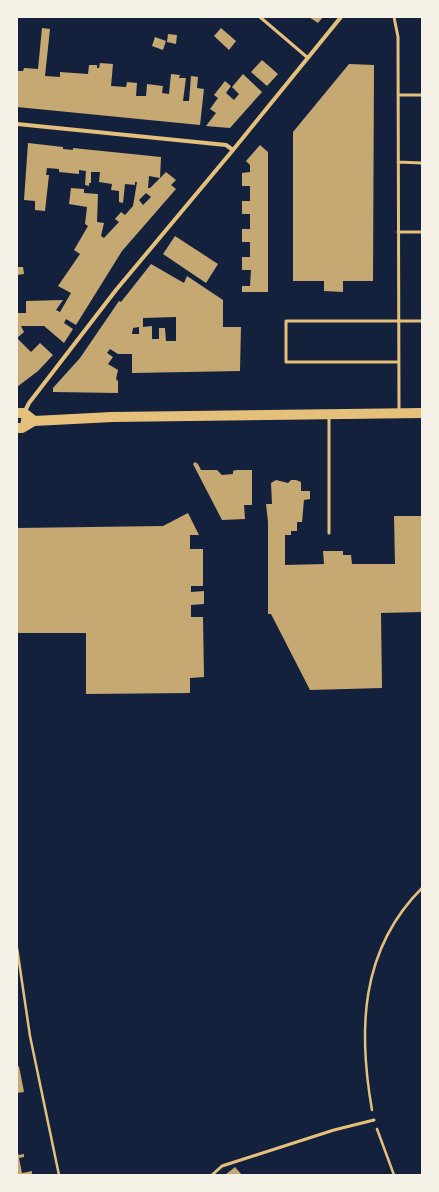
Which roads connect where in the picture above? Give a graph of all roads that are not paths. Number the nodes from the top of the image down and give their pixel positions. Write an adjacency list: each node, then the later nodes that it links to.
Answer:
1 (260, 17): 4 (lane)
2 (341, 17): 4 (street)
3 (394, 17): 5 (lane)
4 (308, 58): 8 (street)
5 (398, 95): 6 (lane); 9 (lane)
6 (422, 95)
7 (17, 124): 8 (street)
8 (233, 150): 16 (street)
9 (398, 162): 10 (lane); 11 (lane)
10 (422, 163)
11 (398, 232): 12 (lane); 13 (lane)
12 (422, 232)
13 (398, 321): 14 (lane); 15 (lane); 15 (lane)
14 (422, 321)
15 (399, 362): 17 (lane)
16 (20, 413): 20 (main road); 21 (street)
17 (399, 413): 18 (main road); 19 (main road)
18 (422, 413)
19 (329, 414): 20 (main road); 22 (lane)
20 (34, 421): 21 (main road)
21 (20, 428)
22 (329, 533)
23 (374, 1120): 24 (lane)
24 (212, 1175)

